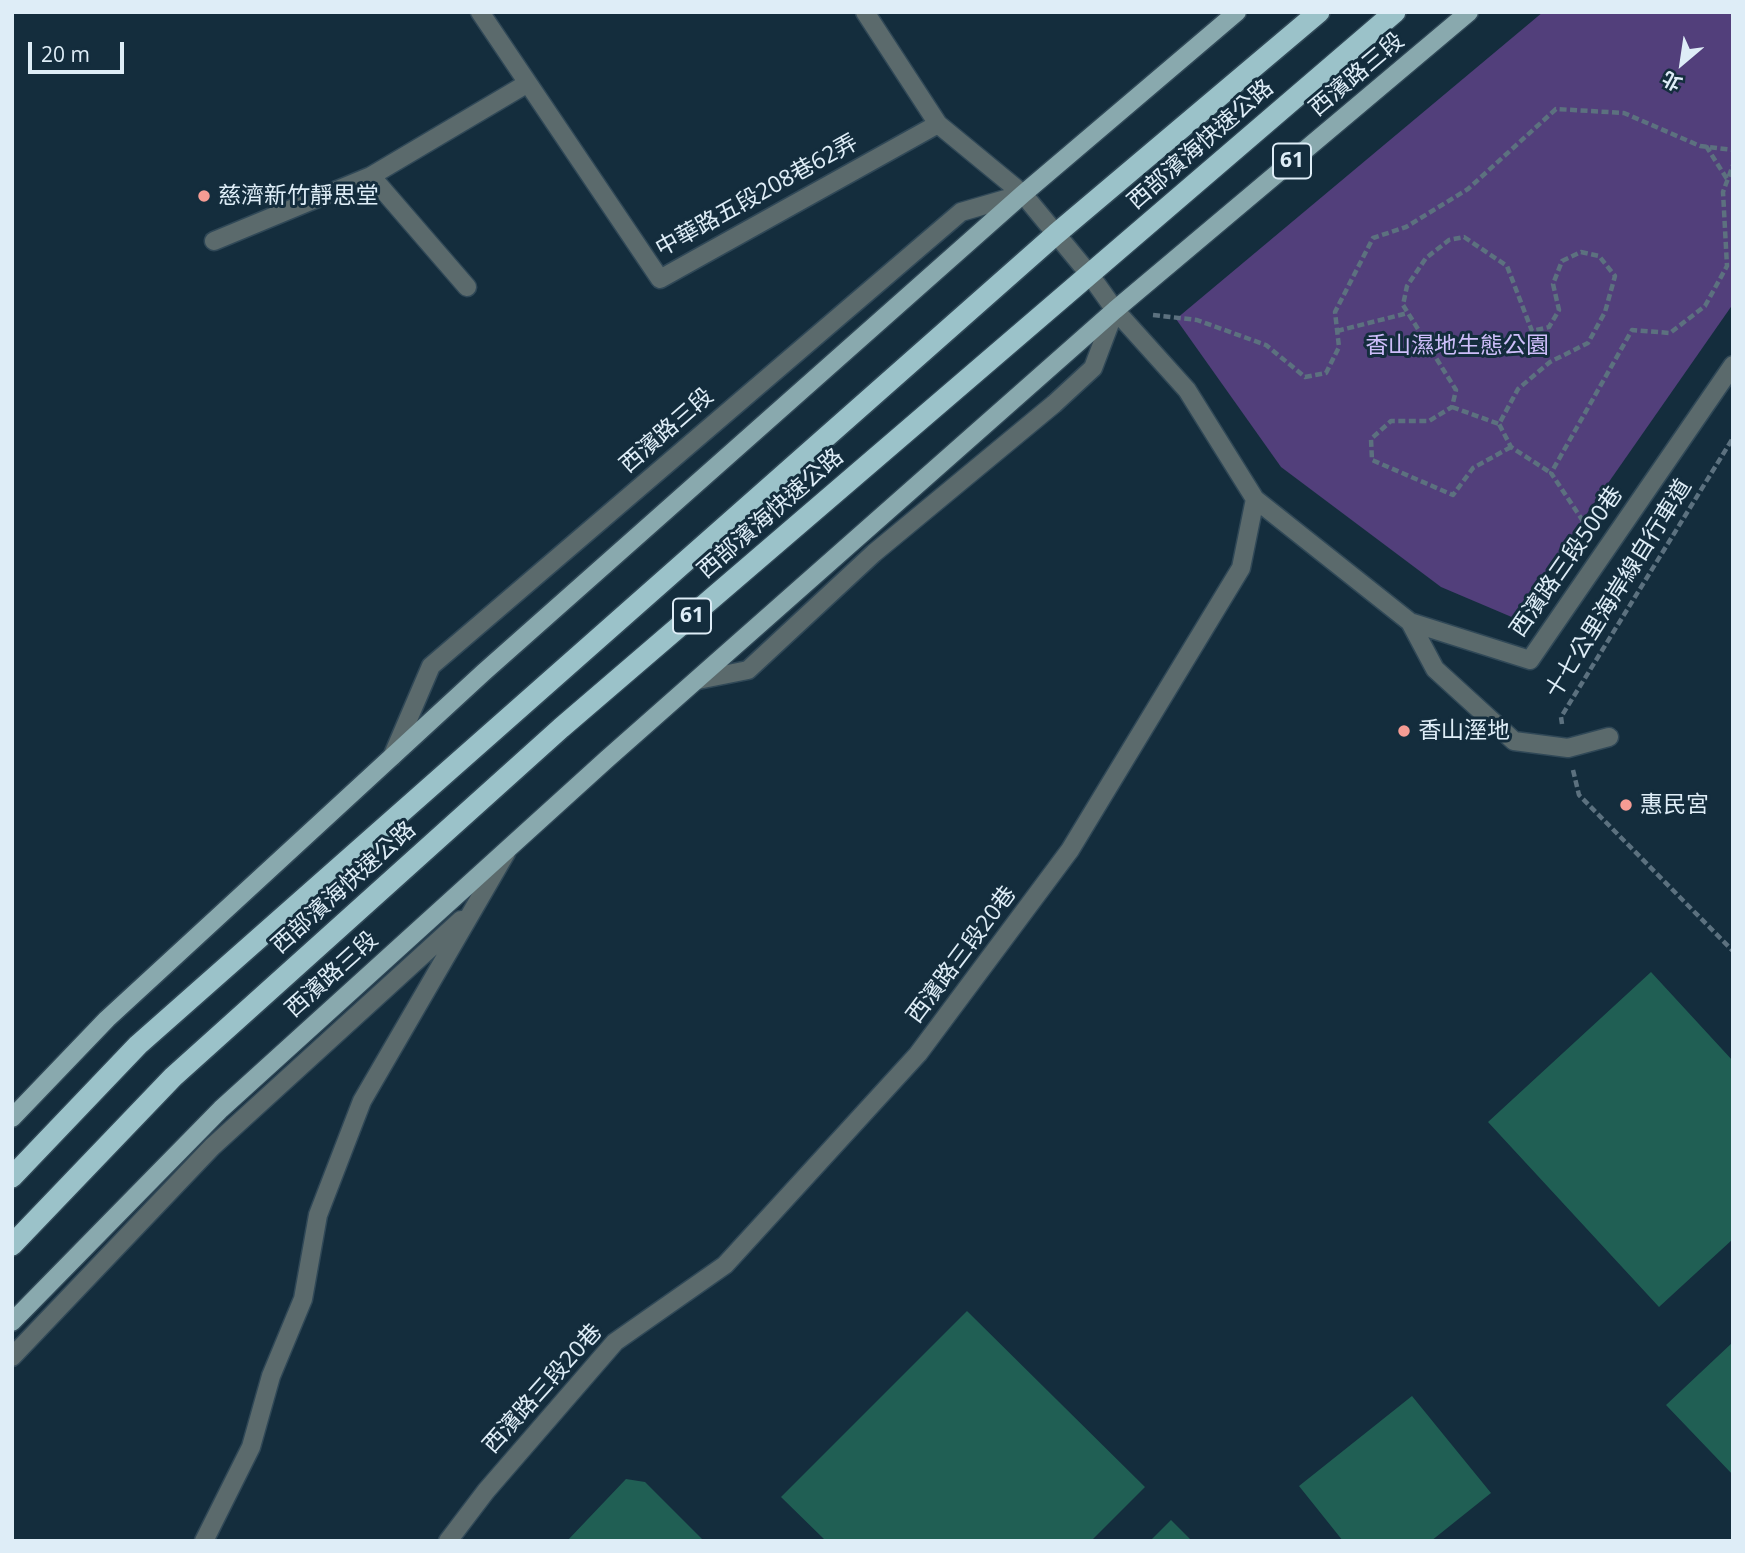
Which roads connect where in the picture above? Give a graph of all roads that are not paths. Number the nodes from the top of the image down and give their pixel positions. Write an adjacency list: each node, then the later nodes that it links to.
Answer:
1 (480, 12): 7 (street, 中華路五段208巷62弄)
2 (865, 12): 8 (street)
3 (1237, 12): 10 (main road, 西濱路三段)
4 (1319, 12): 11 (highway, 西部濱海快速公路 / 61)
5 (1395, 12): 13 (highway, 西部濱海快速公路 / 61)
6 (1469, 12): 15 (main road, 西濱路三段 / 61)
7 (528, 83): 8 (street, 中華路五段208巷62弄); 9 (street)
8 (938, 124): 10 (street)
9 (371, 176): 12 (street); 14 (street)
10 (1023, 194): 11 (street); 21 (main road, 西濱路三段); 21 (street, 西濱路三段)
11 (1056, 234): 13 (street); 25 (highway, 西部濱海快速公路 / 61)
12 (214, 241)
13 (1090, 275): 15 (street); 26 (highway, 西部濱海快速公路 / 61)
14 (467, 287)
15 (1115, 310): 17 (street); 19 (main road, 西濱路三段 / 61); 19 (street, 西濱路三段)
16 (1733, 365): 18 (street, 西濱路三段500巷)
17 (1255, 499): 18 (street, 西濱路三段500巷); 30 (street, 西濱路三段20巷)
18 (1410, 622): 20 (street)
19 (698, 680): 22 (main road, 西濱路三段 / 61)
20 (1609, 737)
21 (392, 757): 24 (main road, 西濱路三段)
22 (509, 847): 23 (street); 27 (main road, 西濱路三段 / 61)
23 (474, 908): 28 (street, 西濱路三段); 29 (street)
24 (12, 1118)
25 (12, 1177)
26 (12, 1245)
27 (12, 1322)
28 (12, 1357)
29 (204, 1541)
30 (449, 1541)

